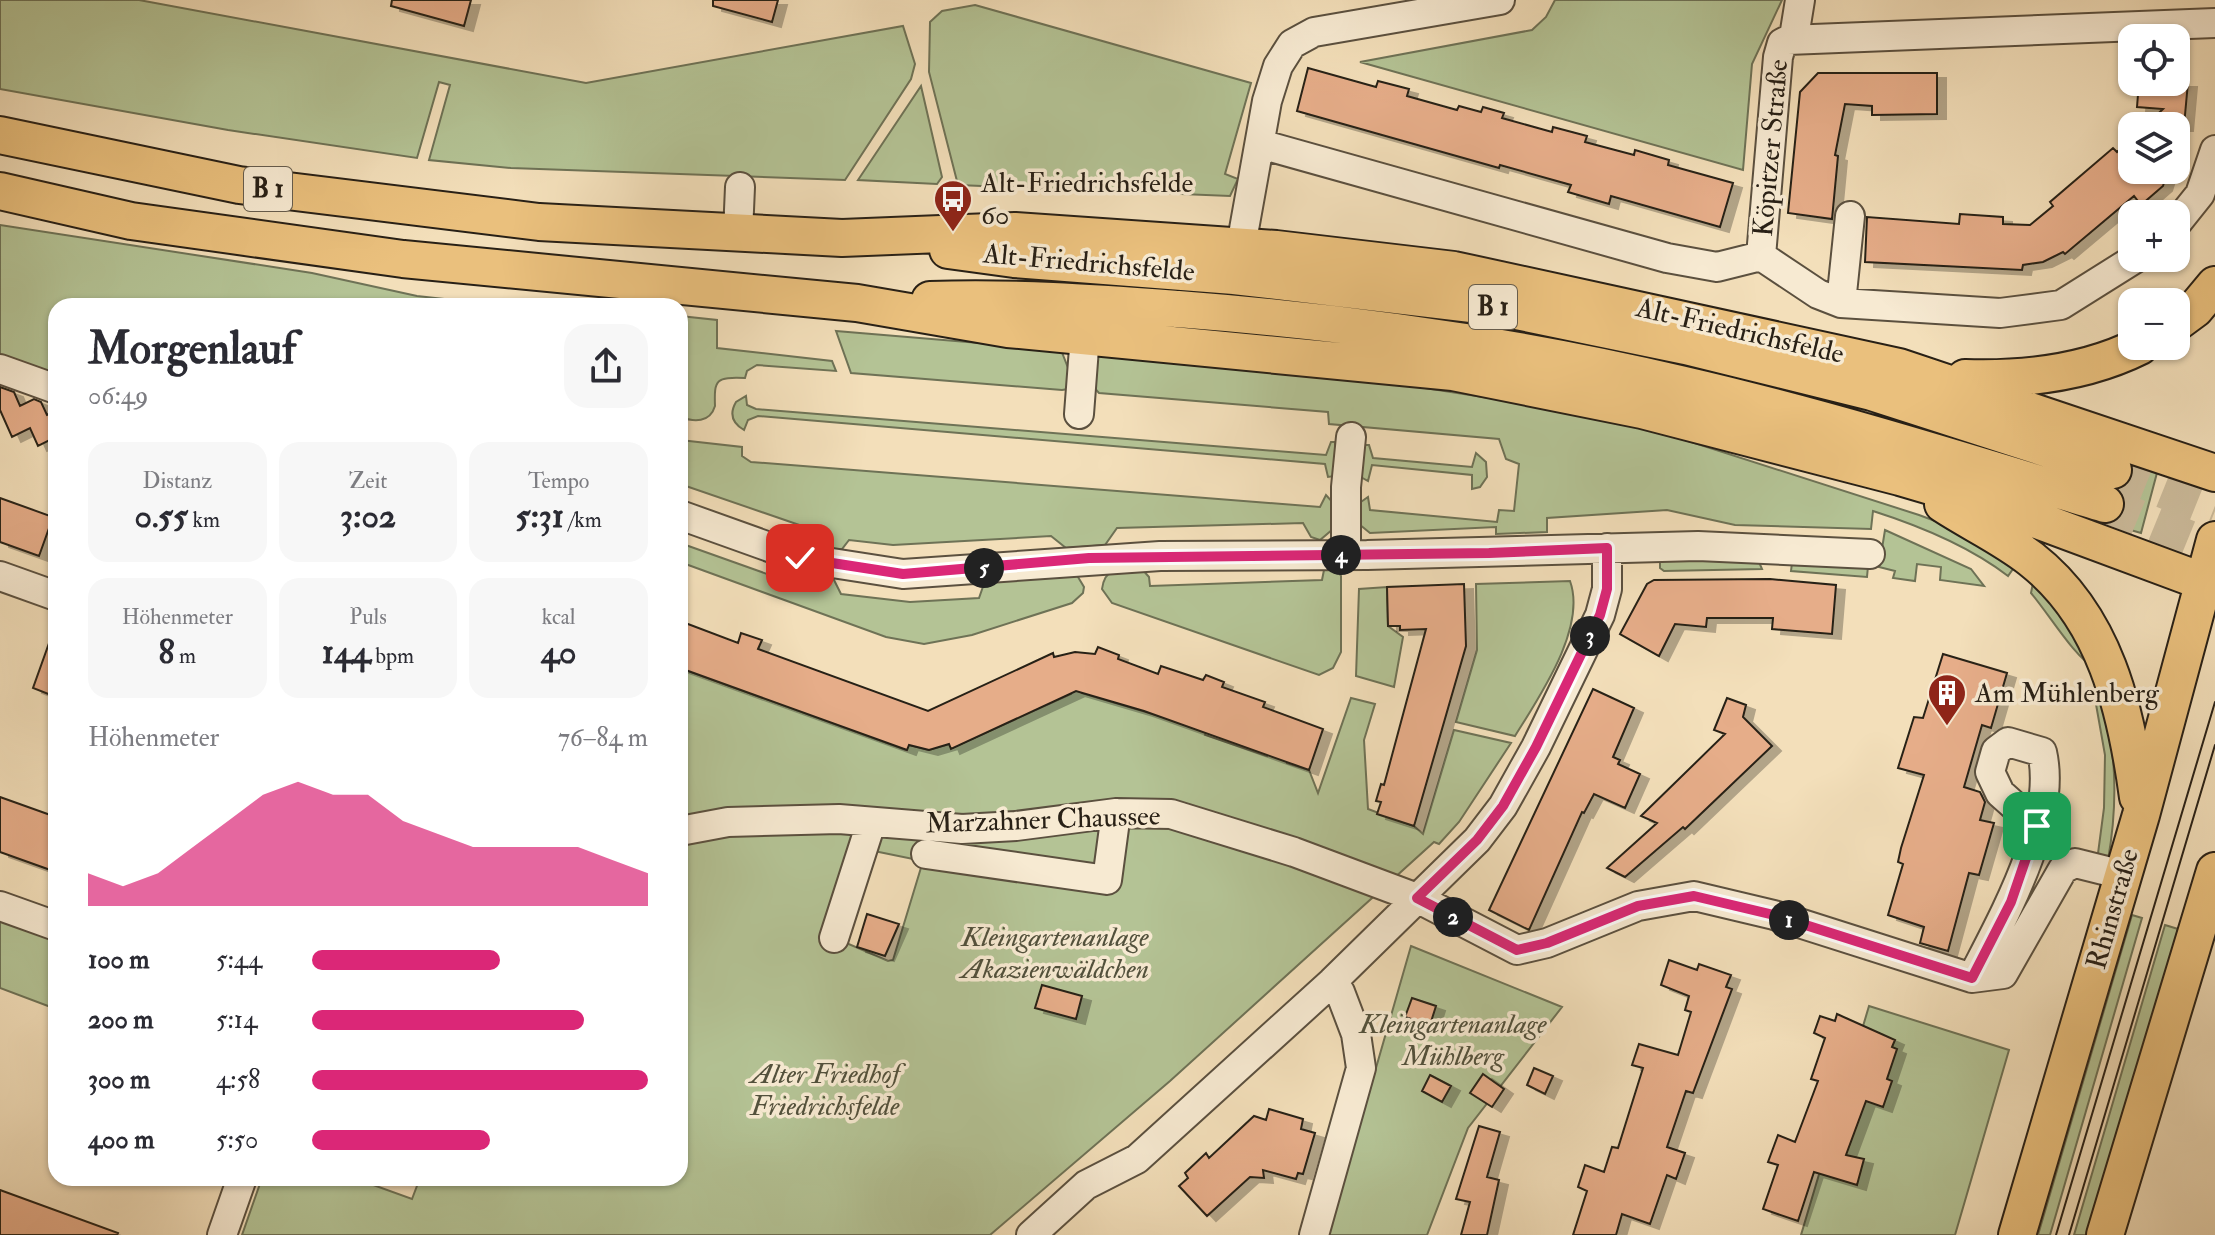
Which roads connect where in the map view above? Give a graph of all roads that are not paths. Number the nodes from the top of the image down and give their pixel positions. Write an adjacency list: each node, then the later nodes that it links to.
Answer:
1 (1500, 0): 6 (street)
2 (1800, 0): 4 (street)
3 (2215, 23): 4 (street, Köpitzer Straße)
4 (1794, 37): 17 (street, Köpitzer Straße)
5 (0, 135): 14 (main road, B 1)
6 (1260, 144): 16 (street); 17 (street, Alt-Friedrichsfelde)
7 (2215, 150): 10 (street)
8 (740, 187): 14 (street)
9 (0, 191): 13 (main road, B 1)
10 (2190, 207)
11 (0, 214): 13 (main road)
12 (1850, 216): 21 (street)
13 (131, 221): 20 (main road, B 1)
14 (738, 233): 15 (main road, B 1)
15 (856, 238): 16 (main road, Alt-Friedrichsfelde); 20 (main road, Alt-Friedrichsfelde / B 1)
16 (1241, 246): 26 (main road, Alt-Friedrichsfelde)
17 (1761, 256): 21 (street, Alt-Friedrichsfelde)
18 (2118, 269): 21 (street, Alt-Friedrichsfelde)
19 (2215, 285): 22 (main road)
20 (857, 303): 23 (main road)
21 (1841, 303)
22 (2190, 309)
23 (1085, 335): 28 (street); 31 (main road)
24 (2118, 357): 26 (main road)
25 (0, 369): 27 (street)
26 (1931, 377): 30 (main road, Alt-Friedrichsfelde)
27 (48, 386)
28 (1079, 414)
29 (1351, 437): 36 (street)
30 (2215, 473)
31 (1900, 477): 38 (main road); 41 (main road)
32 (688, 518): 36 (street)
33 (2215, 540): 38 (main road, Rhinstraße)
34 (1607, 548): 35 (street); 36 (street); 48 (street)
35 (1870, 554)
36 (1346, 555)
37 (0, 576): 39 (street)
38 (2211, 581): 41 (main road, Rhinstraße)
39 (48, 593)
40 (1116, 813): 42 (street, Marzahner Chaussee); 45 (street); 48 (street, Marzahner Chaussee)
41 (2141, 815): 46 (main road, Rhinstraße)
42 (871, 823): 44 (street, Marzahner Chaussee); 51 (street)
43 (2037, 826): 52 (street)
44 (688, 830)
45 (926, 854)
46 (2123, 875): 52 (street); 58 (main road, Rhinstraße)
47 (2212, 886): 59 (main road)
48 (1417, 898): 52 (street); 53 (street)
49 (0, 906): 50 (street)
50 (48, 923)
51 (834, 938)
52 (1972, 978)
53 (1332, 982): 56 (street); 57 (street)
54 (239, 1186): 55 (street)
55 (222, 1235)
56 (1031, 1235)
57 (1314, 1235)
58 (2017, 1235)
59 (2105, 1235)

